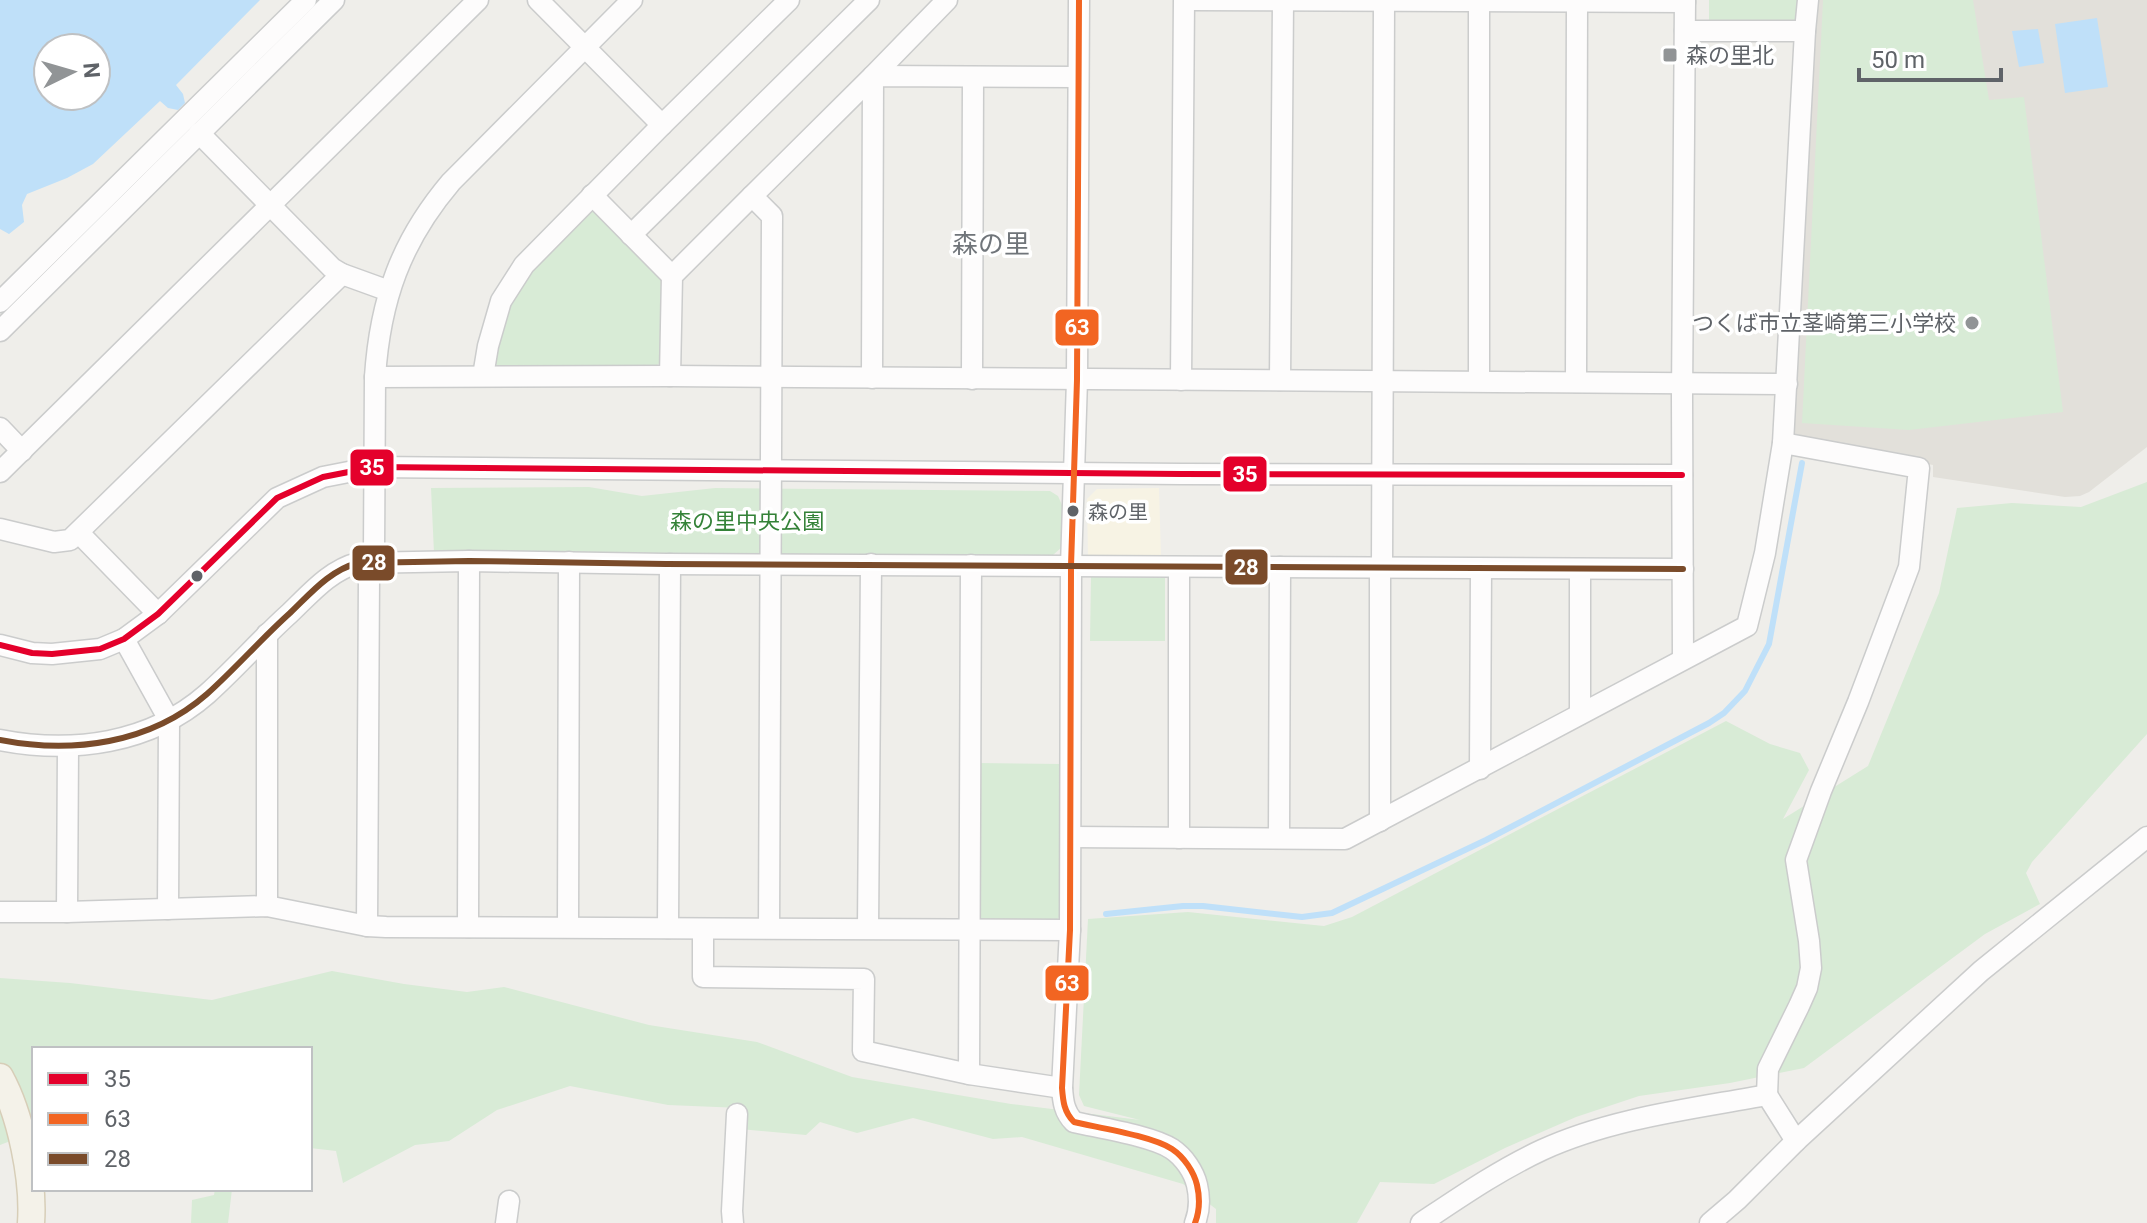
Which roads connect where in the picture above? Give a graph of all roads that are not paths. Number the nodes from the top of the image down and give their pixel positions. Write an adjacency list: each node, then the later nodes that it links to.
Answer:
1 (306, 0): 33 (street)
2 (334, 0): 25 (street)
3 (478, 0): 28 (street)
4 (538, 0): 20 (street)
5 (632, 0): 20 (street)
6 (789, 0): 24 (street)
7 (869, 0): 29 (street)
8 (947, 0): 21 (street)
9 (1079, 0): 23 (street)
10 (1184, 0): 42 (street)
11 (1190, 0): 14 (street)
12 (1384, 0): 14 (street); 15 (street); 44 (street)
13 (1808, 0): 19 (street)
14 (1283, 1): 43 (street)
15 (1479, 1): 16 (street); 45 (street)
16 (1577, 1): 17 (street); 46 (street)
17 (1685, 1): 18 (street)
18 (1685, 31): 19 (street); 47 (street)
19 (1805, 31): 48 (street)
20 (585, 46): 24 (street); 32 (street)
21 (873, 76): 22 (street); 27 (street); 39 (street)
22 (973, 77): 23 (street); 40 (street)
23 (1078, 77): 41 (street)
24 (662, 125): 26 (street)
25 (199, 133): 28 (street); 34 (street)
26 (592, 195): 29 (street); 35 (street)
27 (752, 196): 31 (street); 38 (street)
28 (269, 205): 30 (street); 51 (street)
29 (631, 235): 31 (street)
30 (342, 274): 32 (street); 59 (street)
31 (672, 276): 36 (street)
32 (389, 291): 37 (street)
33 (0, 302)
34 (0, 331)
35 (483, 376): 36 (street); 37 (street)
36 (670, 376): 38 (street)
37 (375, 377): 52 (street)
38 (771, 378): 39 (street); 53 (street)
39 (872, 378): 40 (street)
40 (972, 379): 41 (street)
41 (1077, 380): 42 (street); 55 (street)
42 (1181, 380): 43 (street)
43 (1280, 380): 44 (street)
44 (1381, 380): 45 (street); 56 (street)
45 (1479, 381): 46 (street)
46 (1576, 382): 47 (street)
47 (1682, 383): 48 (street); 57 (street)
48 (1787, 384): 50 (street)
49 (0, 428): 51 (street)
50 (1783, 443): 78 (street); 105 (street)
51 (22, 451): 54 (street)
52 (374, 467): 53 (street); 61 (street); 74 (street)
53 (771, 470): 55 (street); 63 (street)
54 (0, 472)
55 (1075, 472): 56 (street); 67 (street)
56 (1381, 474): 57 (street); 70 (street)
57 (1682, 475): 73 (street)
58 (0, 529): 59 (street)
59 (79, 533): 74 (street)
60 (469, 561): 61 (street); 62 (street); 94 (street)
61 (372, 562): 75 (street); 93 (street)
62 (569, 562): 64 (street); 95 (street)
63 (770, 563): 64 (street); 65 (street); 97 (street)
64 (670, 564): 96 (street)
65 (871, 564): 66 (street); 98 (street)
66 (971, 565): 67 (street); 100 (street)
67 (1071, 566): 68 (street); 85 (street)
68 (1179, 567): 69 (street); 87 (street)
69 (1280, 567): 70 (street); 88 (street)
70 (1381, 568): 71 (street); 84 (street)
71 (1481, 569): 72 (street); 83 (street)
72 (1580, 569): 73 (street); 79 (street)
73 (1683, 569): 78 (street)
74 (158, 614): 76 (street)
75 (267, 634): 80 (street); 89 (street)
76 (124, 639): 77 (street); 80 (street)
77 (0, 645)
78 (1683, 659): 79 (street)
79 (1580, 714): 83 (street)
80 (169, 720): 82 (street); 90 (street)
81 (0, 740): 82 (street)
82 (68, 747): 92 (street)
83 (1480, 769): 84 (street)
84 (1380, 821): 88 (street)
85 (1071, 837): 87 (street); 101 (street)
86 (2147, 837): 107 (street)
87 (1179, 838): 88 (street)
88 (1279, 838)
89 (267, 906): 90 (street); 93 (street)
90 (168, 909): 92 (street)
91 (0, 912): 92 (street)
92 (67, 912)
93 (367, 926): 94 (street)
94 (468, 927): 95 (street)
95 (568, 927): 96 (street)
96 (668, 928): 99 (street)
97 (769, 928): 98 (street); 99 (street)
98 (868, 928): 100 (street)
99 (703, 929): 102 (street)
100 (970, 929): 101 (street); 102 (street)
101 (1070, 930): 104 (street)
102 (969, 1074): 104 (street)
103 (0, 1077): 109 (main road)
104 (1062, 1088): 112 (street)
105 (1767, 1095): 107 (street); 113 (street)
106 (737, 1114): 111 (street)
107 (1796, 1141): 114 (street)
108 (509, 1201): 110 (street)
109 (31, 1223)
110 (506, 1223)
111 (733, 1223)
112 (1195, 1223)
113 (1421, 1223)
114 (1710, 1223)

